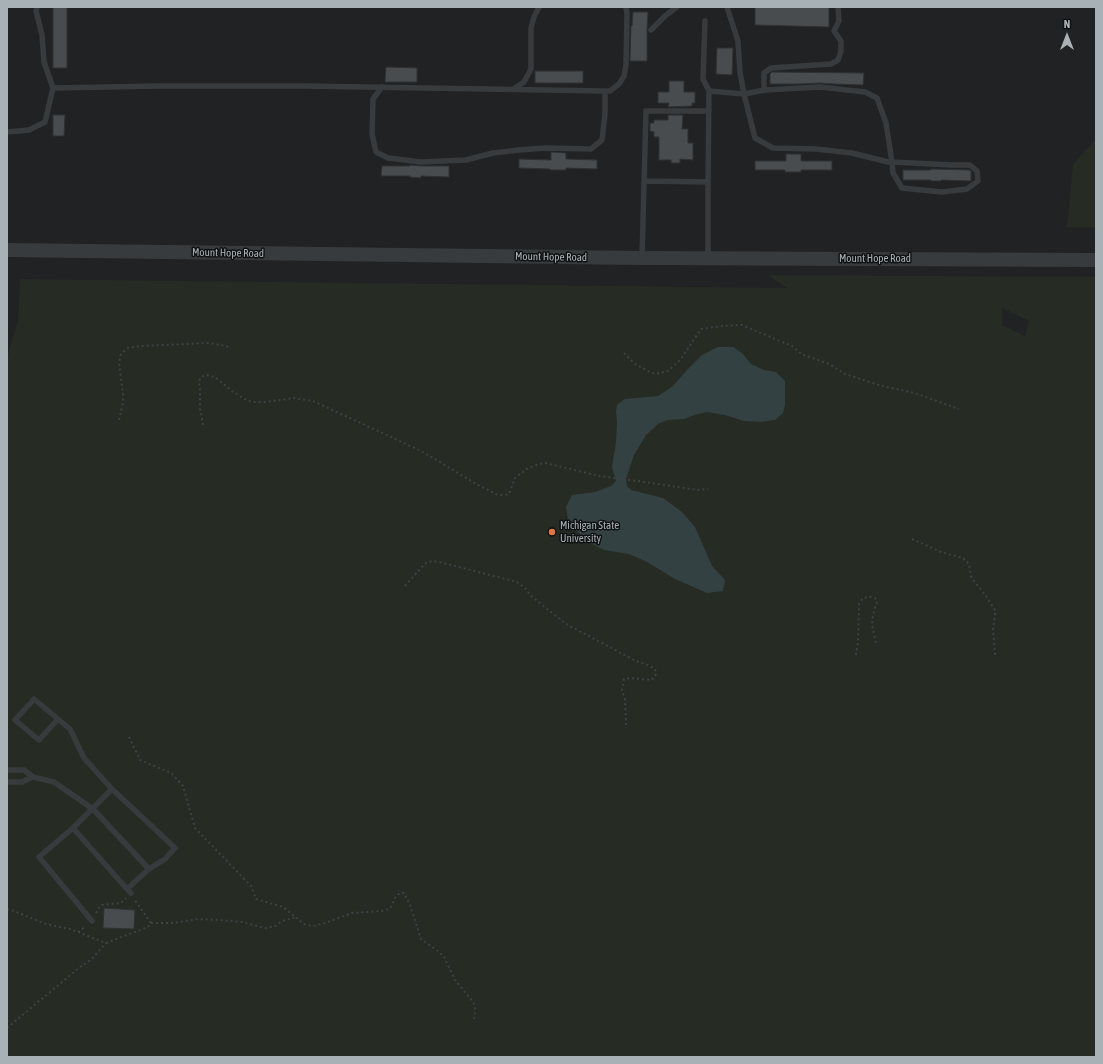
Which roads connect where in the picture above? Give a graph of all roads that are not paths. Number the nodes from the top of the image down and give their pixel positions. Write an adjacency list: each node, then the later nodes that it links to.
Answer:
1 (37, 7): 10 (lane)
2 (539, 7): 11 (lane)
3 (626, 7): 12 (lane)
4 (677, 7): 8 (lane)
5 (727, 7): 15 (lane)
6 (838, 7): 13 (lane)
7 (705, 21): 14 (lane)
8 (651, 30)
9 (382, 87): 10 (lane); 11 (lane); 12 (lane)
10 (53, 88): 17 (lane)
11 (514, 88): 12 (lane)
12 (605, 90)
13 (764, 90): 15 (lane); 18 (lane)
14 (709, 91): 15 (lane); 16 (lane)
15 (744, 94): 18 (lane)
16 (709, 111): 19 (lane); 20 (lane)
17 (7, 132)
18 (892, 162): 18 (lane)
19 (644, 181): 20 (lane); 22 (lane)
20 (708, 182): 23 (lane)
21 (7, 250): 22 (street, Mount Hope Road)
22 (642, 258): 23 (street, Mount Hope Road)
23 (708, 258): 24 (street, Mount Hope Road)
24 (1096, 260)
25 (58, 719): 25 (lane); 29 (lane)
26 (7, 770): 27 (lane)
27 (33, 777): 28 (lane); 30 (lane)
28 (7, 782)
29 (112, 789): 30 (lane); 32 (lane)
30 (93, 809): 31 (lane); 32 (lane)
31 (73, 828): 32 (lane); 33 (lane)
32 (149, 869)
33 (92, 921)

